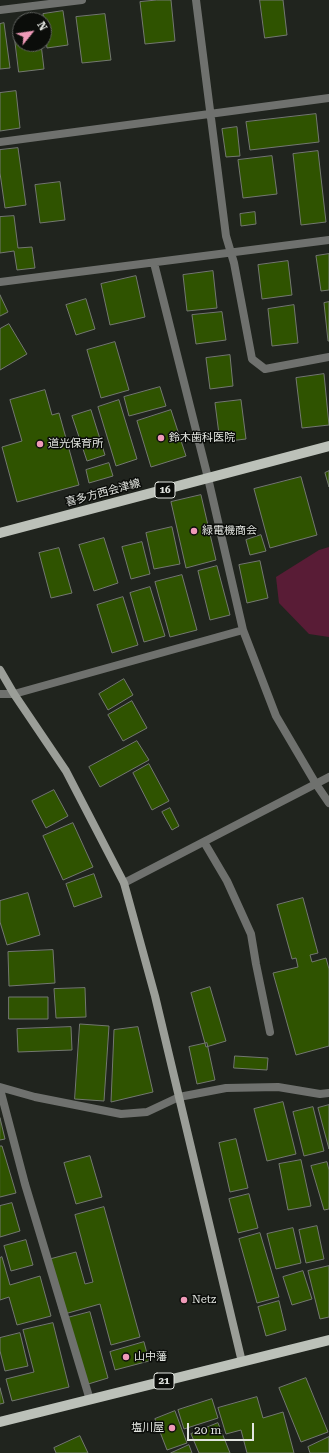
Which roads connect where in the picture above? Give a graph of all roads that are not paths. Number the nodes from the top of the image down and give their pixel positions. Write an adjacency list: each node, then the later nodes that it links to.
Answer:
1 (82, 0): 3 (street)
2 (196, 0): 5 (street)
3 (0, 10)
4 (329, 98): 5 (street)
5 (210, 114): 6 (street); 8 (street)
6 (0, 142)
7 (329, 240): 8 (street)
8 (231, 252): 9 (street); 11 (street)
9 (154, 263): 10 (street); 13 (street)
10 (0, 282)
11 (329, 357)
12 (329, 446): 13 (main road, 喜多方西会津線 / 16)
13 (208, 478): 14 (main road, 喜多方西会津線 / 16); 15 (street)
14 (0, 533)
15 (243, 630): 18 (street); 20 (street)
16 (0, 670): 18 (street)
17 (0, 694): 18 (street)
18 (14, 694): 23 (street)
19 (329, 777): 20 (street)
20 (316, 784): 21 (street); 22 (street)
21 (329, 803)
22 (204, 842): 23 (street); 24 (street)
23 (124, 883): 27 (street)
24 (270, 1032)
25 (0, 1088): 27 (street); 30 (street)
26 (329, 1093): 27 (street)
27 (179, 1097): 29 (street)
28 (329, 1340): 29 (main road, 21)
29 (242, 1362): 30 (main road, 21)
30 (90, 1400): 31 (main road, 21)
31 (0, 1422)

